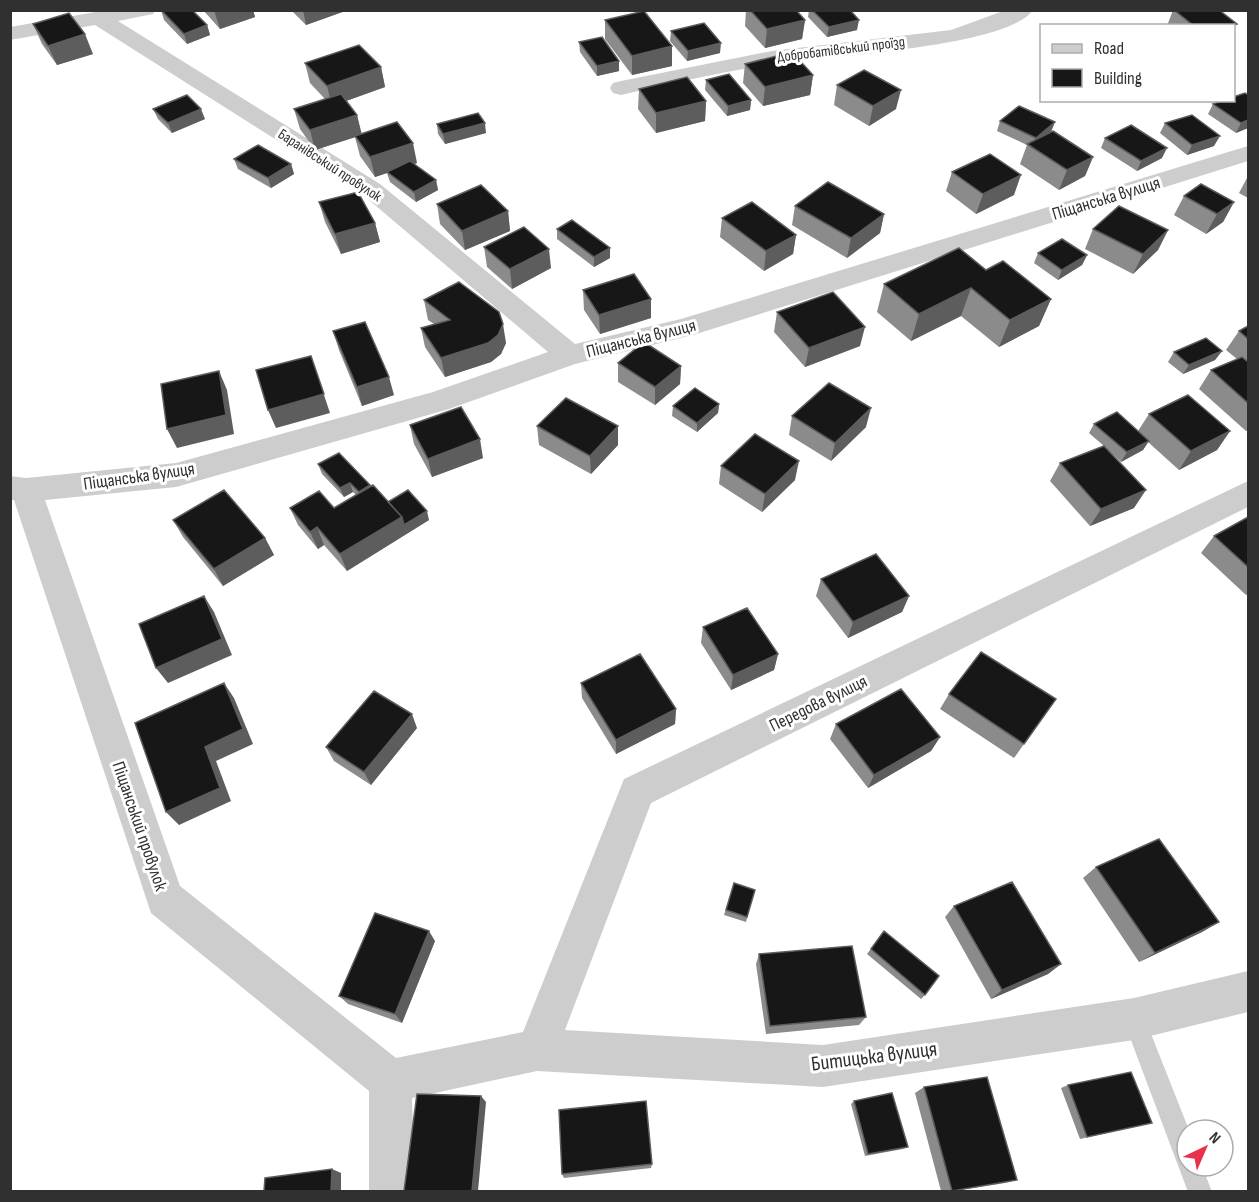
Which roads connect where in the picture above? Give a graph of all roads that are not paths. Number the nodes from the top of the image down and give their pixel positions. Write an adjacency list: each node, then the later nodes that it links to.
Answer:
1 (146, 10): 3 (street)
2 (1023, 10): 5 (street, Добробатівський проїзд)
3 (100, 20): 4 (street); 7 (street, Баранівський провулок)
4 (10, 34)
5 (621, 88)
6 (1248, 153): 7 (street, Піщанська вулиця)
7 (570, 355): 8 (street, Піщанська вулиця)
8 (18, 489): 13 (street, Піщанський провулок)
9 (1248, 493): 12 (street, Передова вулиця)
10 (1248, 992): 11 (street, Битицька вулиця)
11 (1134, 1019): 12 (street, Битицька вулиця); 14 (lane)
12 (537, 1050): 13 (street, Битицька вулиця)
13 (390, 1081): 15 (street)
14 (1175, 1126)
15 (392, 1191)

